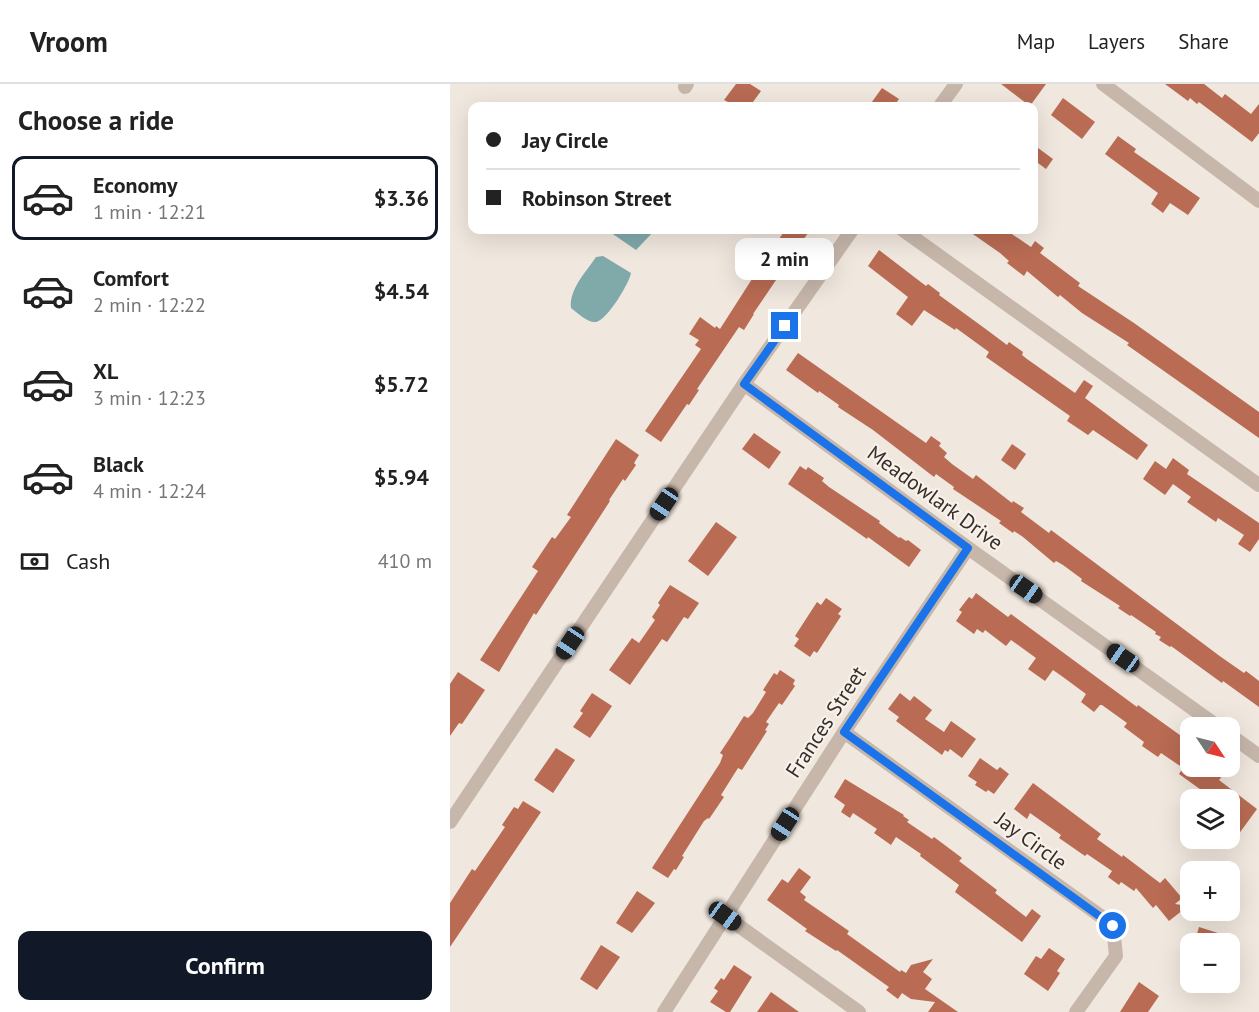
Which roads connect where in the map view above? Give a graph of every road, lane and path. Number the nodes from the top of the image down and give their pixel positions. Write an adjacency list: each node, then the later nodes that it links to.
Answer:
1 (956, 84): 3 (street)
2 (1103, 84): 4 (street)
3 (943, 102)
4 (1259, 201)
5 (849, 234): 7 (street)
6 (909, 234): 8 (street)
7 (744, 384): 9 (street, Meadowlark Drive); 14 (street)
8 (1259, 485)
9 (968, 548): 10 (street, Meadowlark Drive); 11 (street, Frances Street)
10 (1205, 717)
11 (844, 732): 15 (street, Frances Street); 18 (street, Jay Circle)
12 (1240, 742): 13 (street)
13 (1259, 756)
14 (450, 822)
15 (725, 916): 16 (street, Frances Street); 17 (street)
16 (664, 1012)
17 (858, 1012)
18 (1076, 1012)

